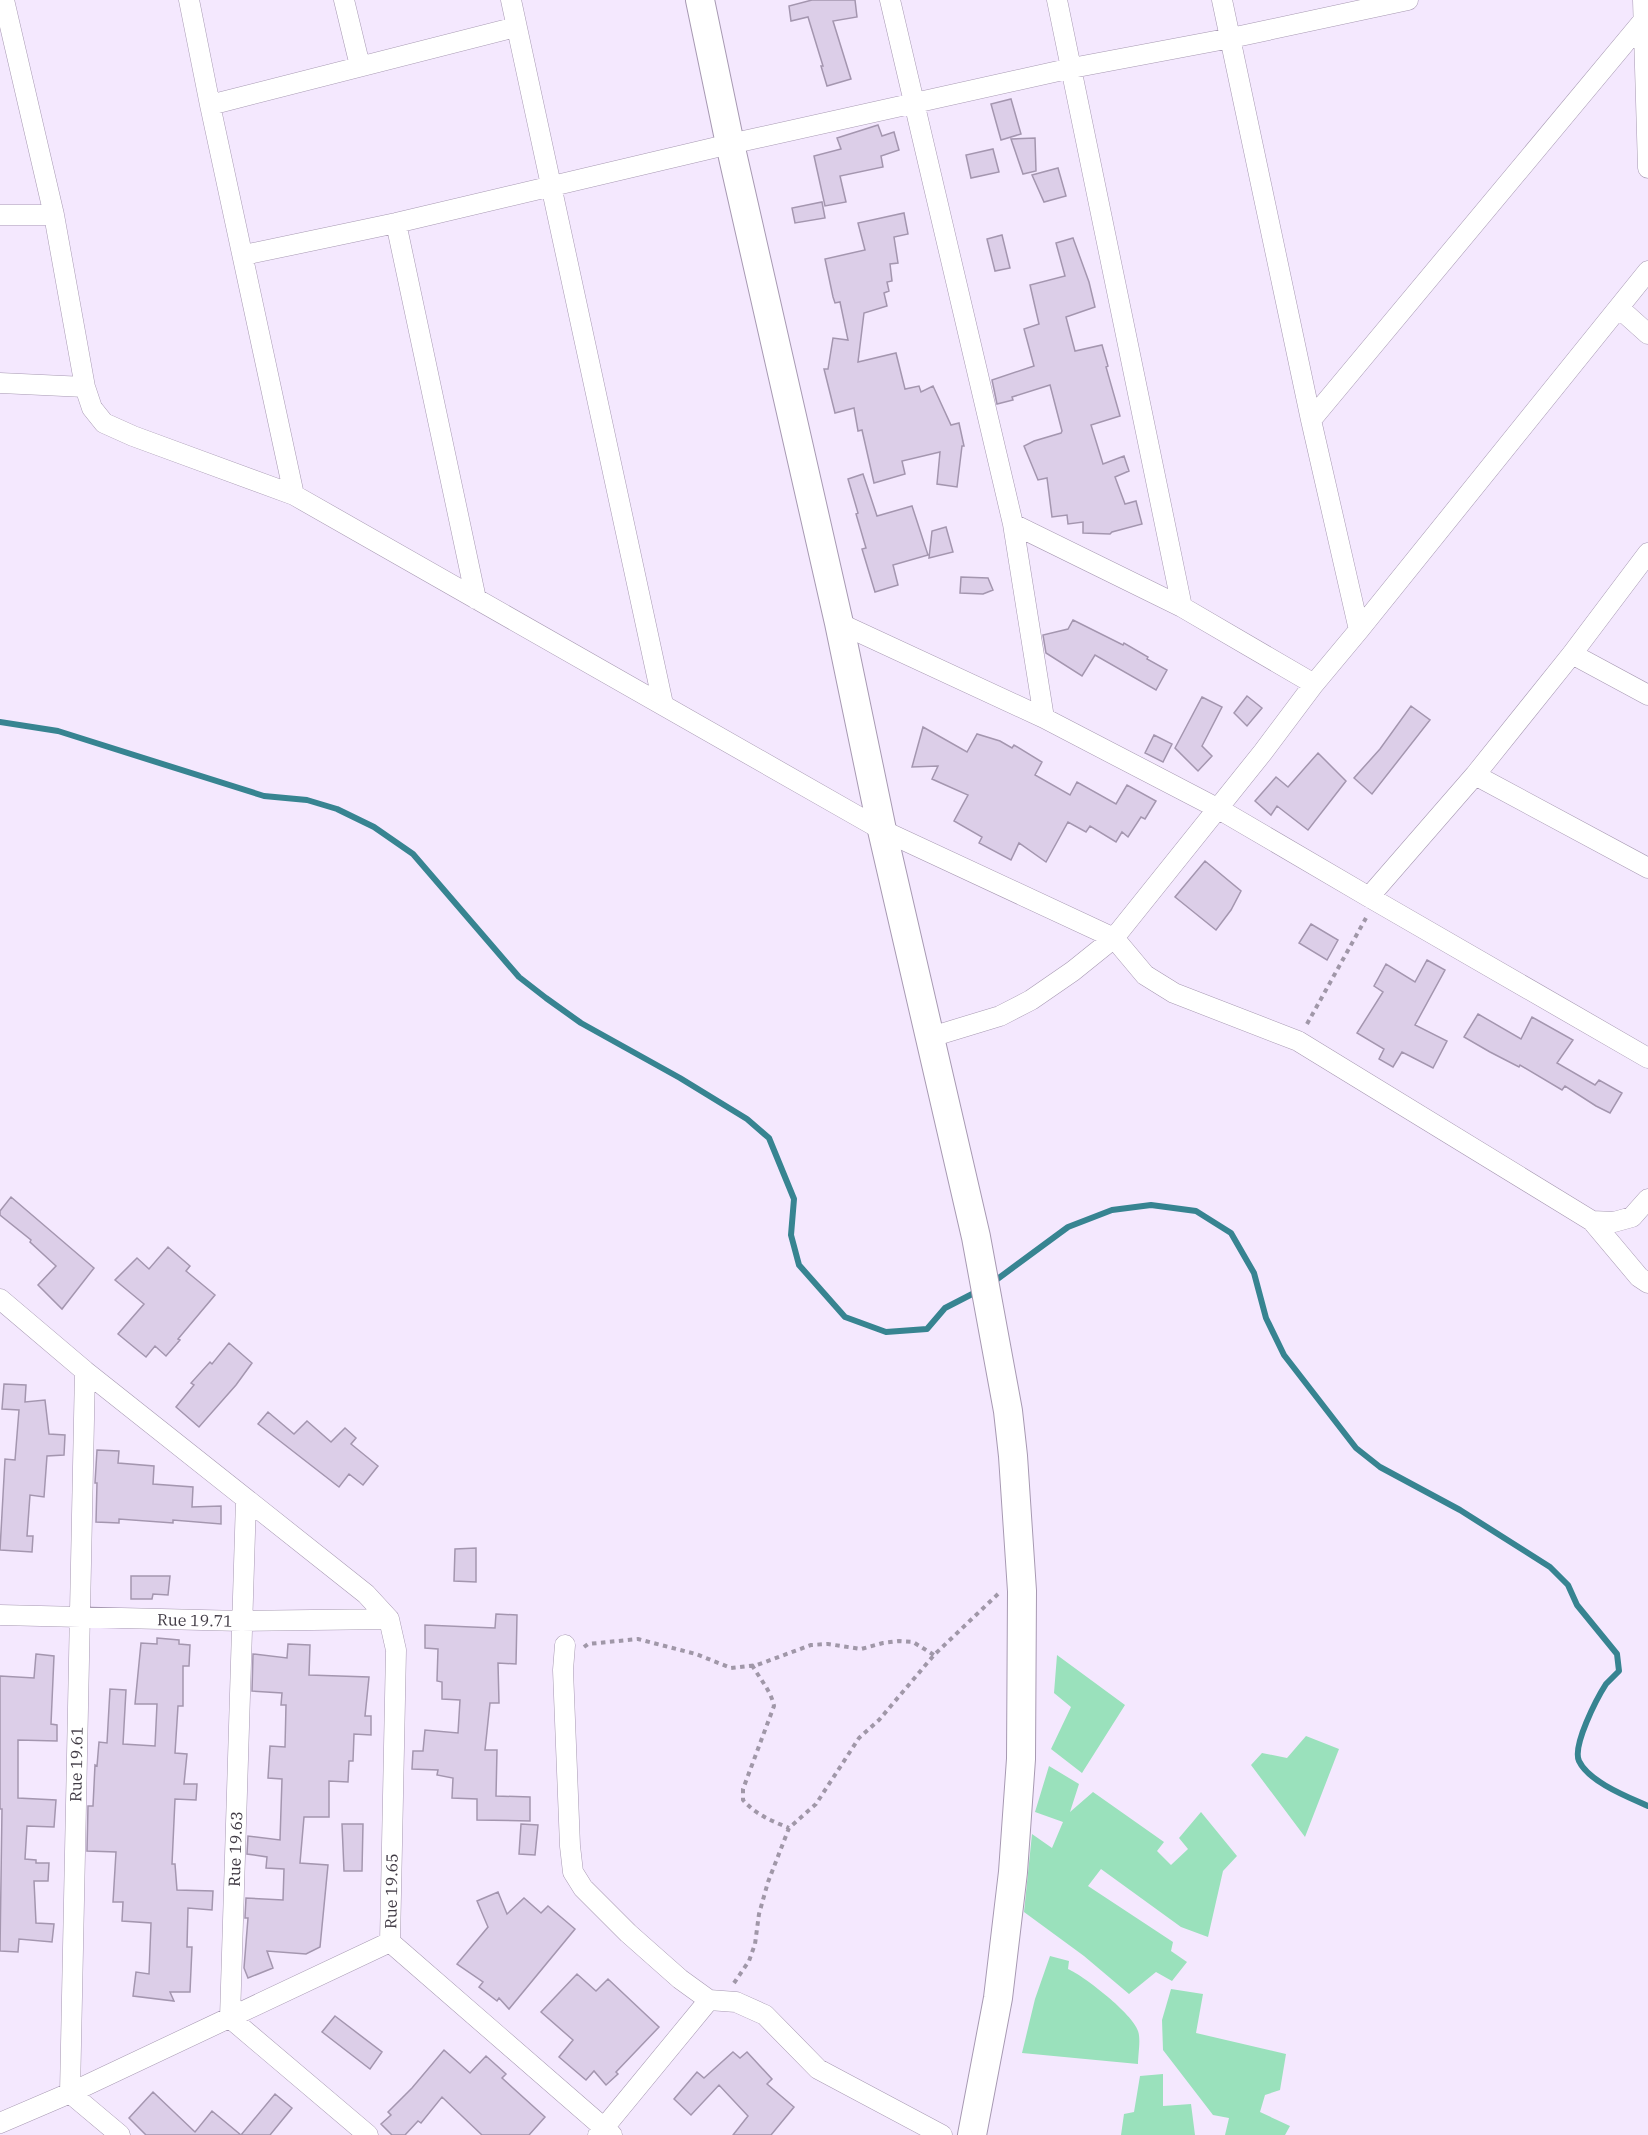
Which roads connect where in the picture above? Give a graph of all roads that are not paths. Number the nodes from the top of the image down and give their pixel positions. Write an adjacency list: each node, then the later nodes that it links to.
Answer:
1 (4, 0): 22 (street)
2 (189, 0): 17 (street)
3 (344, 0): 14 (street)
4 (511, 0): 12 (street)
5 (700, 0): 18 (street)
6 (890, 0): 16 (street)
7 (1057, 0): 15 (street)
8 (1222, 0): 13 (street)
9 (1408, 0): 13 (street)
10 (1643, 0): 11 (street)
11 (1643, 21): 19 (street); 30 (street)
12 (516, 27): 14 (street); 20 (street)
13 (1231, 38): 15 (street); 30 (street)
14 (360, 66): 17 (street)
15 (1072, 68): 16 (street); 35 (street)
16 (914, 104): 18 (street); 32 (street)
17 (210, 105): 24 (street)
18 (730, 144): 20 (street); 36 (street)
19 (1648, 168)
20 (552, 188): 23 (street); 41 (street)
21 (0, 214): 22 (street)
22 (54, 215): 29 (street)
23 (396, 223): 24 (street); 34 (street)
24 (244, 255): 31 (street)
25 (1648, 271): 26 (street)
26 (1619, 308): 27 (street); 37 (street)
27 (1648, 334)
28 (0, 383): 29 (street)
29 (84, 387): 31 (street)
30 (1311, 420): 37 (street)
31 (294, 495): 34 (street)
32 (1013, 524): 35 (street); 42 (street)
33 (1648, 553): 38 (street)
34 (476, 599): 41 (street)
35 (1182, 607): 39 (street)
36 (839, 623): 42 (street); 45 (street)
37 (1359, 630): 39 (street)
38 (1572, 654): 40 (street); 43 (street)
39 (1314, 684): 44 (street)
40 (1648, 695)
41 (663, 704): 45 (street)
42 (1044, 718): 44 (street)
43 (1475, 775): 46 (street); 47 (street)
44 (1217, 808): 47 (street); 48 (street)
45 (882, 830): 48 (street); 49 (street)
46 (1648, 868)
47 (1372, 899): 50 (street)
48 (1114, 938): 49 (street); 52 (street)
49 (931, 1037): 71 (street)
50 (1648, 1058)
51 (1648, 1198): 52 (street)
52 (1592, 1221): 53 (street)
53 (1648, 1283)
54 (0, 1299): 55 (street)
55 (85, 1371): 56 (street); 58 (street, Rue 19.61)
56 (246, 1500): 59 (street); 60 (street, Rue 19.63)
57 (0, 1615): 58 (street, Rue 19.71)
58 (79, 1617): 60 (street, Rue 19.71); 65 (street, Rue 19.61)
59 (389, 1619): 60 (street, Rue 19.71); 62 (street, Rue 19.65)
60 (242, 1621): 64 (street, Rue 19.63)
61 (566, 1645): 63 (street)
62 (390, 1942): 64 (street); 67 (street, Rue 19.65)
63 (709, 2000): 67 (street); 70 (street)
64 (230, 2018): 65 (street); 69 (street)
65 (70, 2093): 66 (street); 68 (street)
66 (0, 2122)
67 (604, 2133)
68 (120, 2135)
69 (368, 2135)
70 (942, 2135)
71 (972, 2135)

